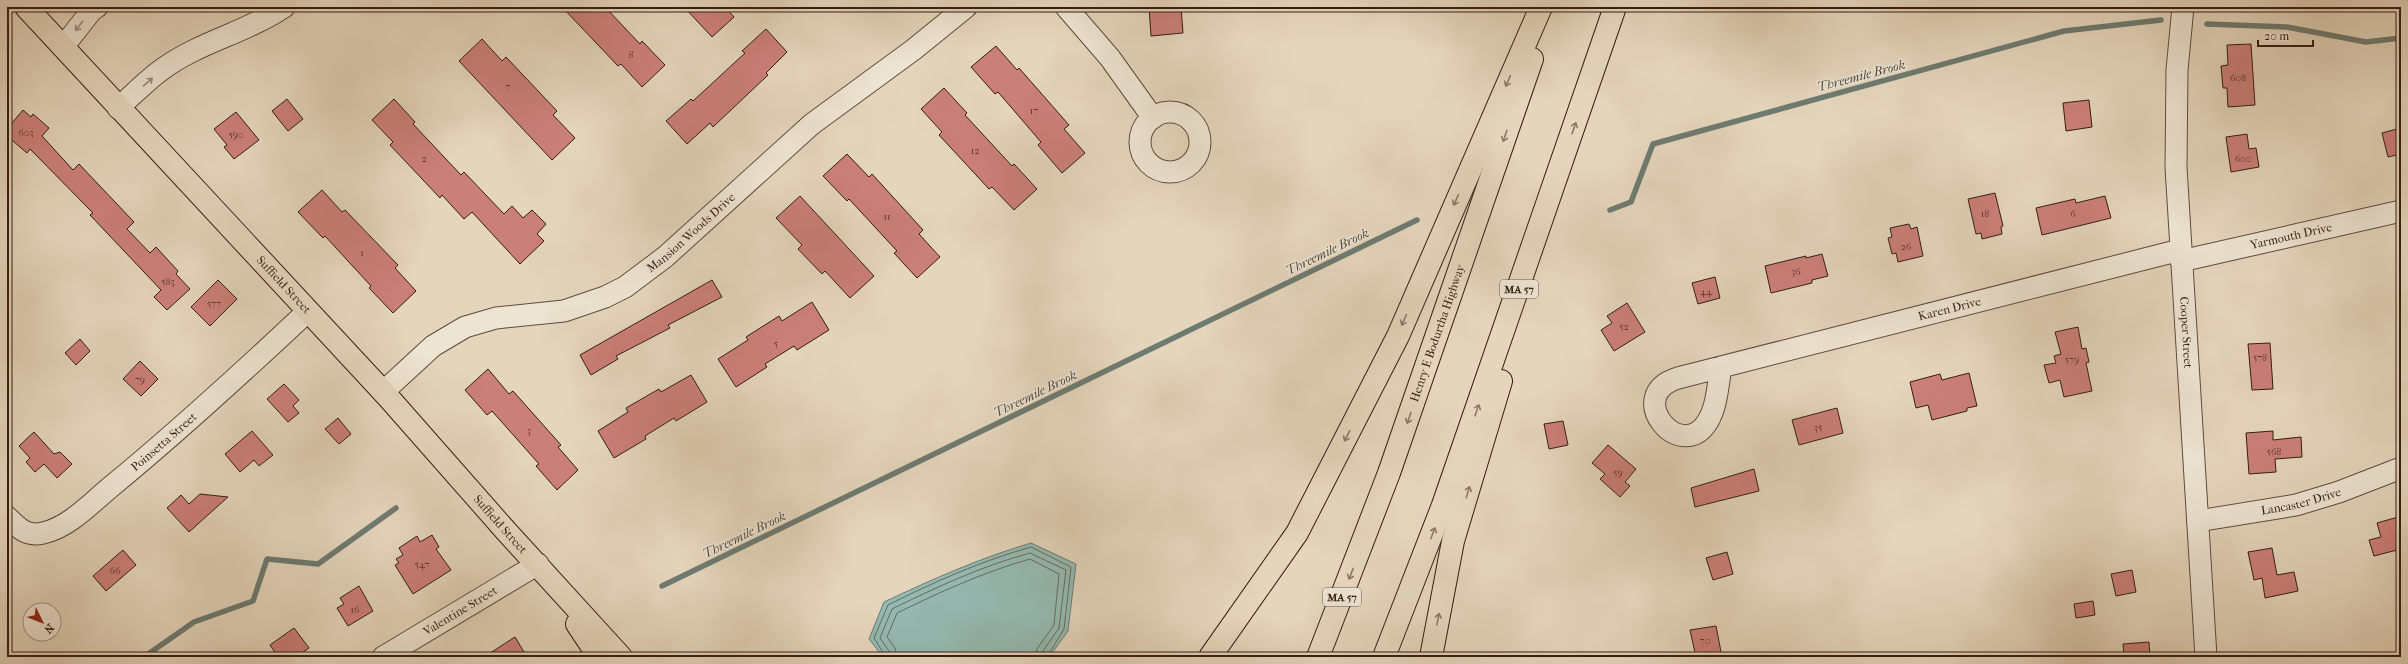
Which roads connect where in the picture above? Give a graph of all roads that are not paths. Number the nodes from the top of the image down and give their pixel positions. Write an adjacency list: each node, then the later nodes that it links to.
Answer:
1 (26, 7): 10 (main road, Suffield Street)
2 (97, 7): 10 (street, one-way to 10)
3 (284, 7): 11 (street, one-way to 3)
4 (966, 7): 18 (street, Mansion Woods Drive)
5 (1066, 7): 12 (street)
6 (1541, 7): 26 (main road, one-way to 26)
7 (1550, 7): 27 (main road, Henry E Bodurtha Highway / MA 57, one-way to 27)
8 (1615, 7): 13 (main road, MA 57, one-way to 8)
9 (2183, 7): 15 (street, Cooper Street)
10 (63, 47): 11 (main road, Suffield Street)
11 (118, 108): 16 (main road, Suffield Street)
12 (1153, 118)
13 (1565, 154): 28 (main road, MA 57, one-way to 13); 29 (main road, one-way to 13)
14 (2401, 211): 15 (street, Yarmouth Drive)
15 (2181, 255): 17 (street, Karen Drive); 21 (street, Cooper Street)
16 (307, 312): 18 (main road, Suffield Street); 20 (street, Poinsetta Street)
17 (1721, 367)
18 (383, 392): 22 (main road, Suffield Street)
19 (2401, 468): 21 (street, Lancaster Drive)
20 (7, 517)
21 (2198, 521): 30 (street, Cooper Street)
22 (538, 564): 23 (street, Valentine Street); 24 (main road, Suffield Street); 25 (main road, Suffield Street)
23 (383, 657)
24 (599, 657)
25 (621, 657)
26 (1210, 657)
27 (1318, 657)
28 (1384, 657)
29 (1431, 657)
30 (2206, 657)

